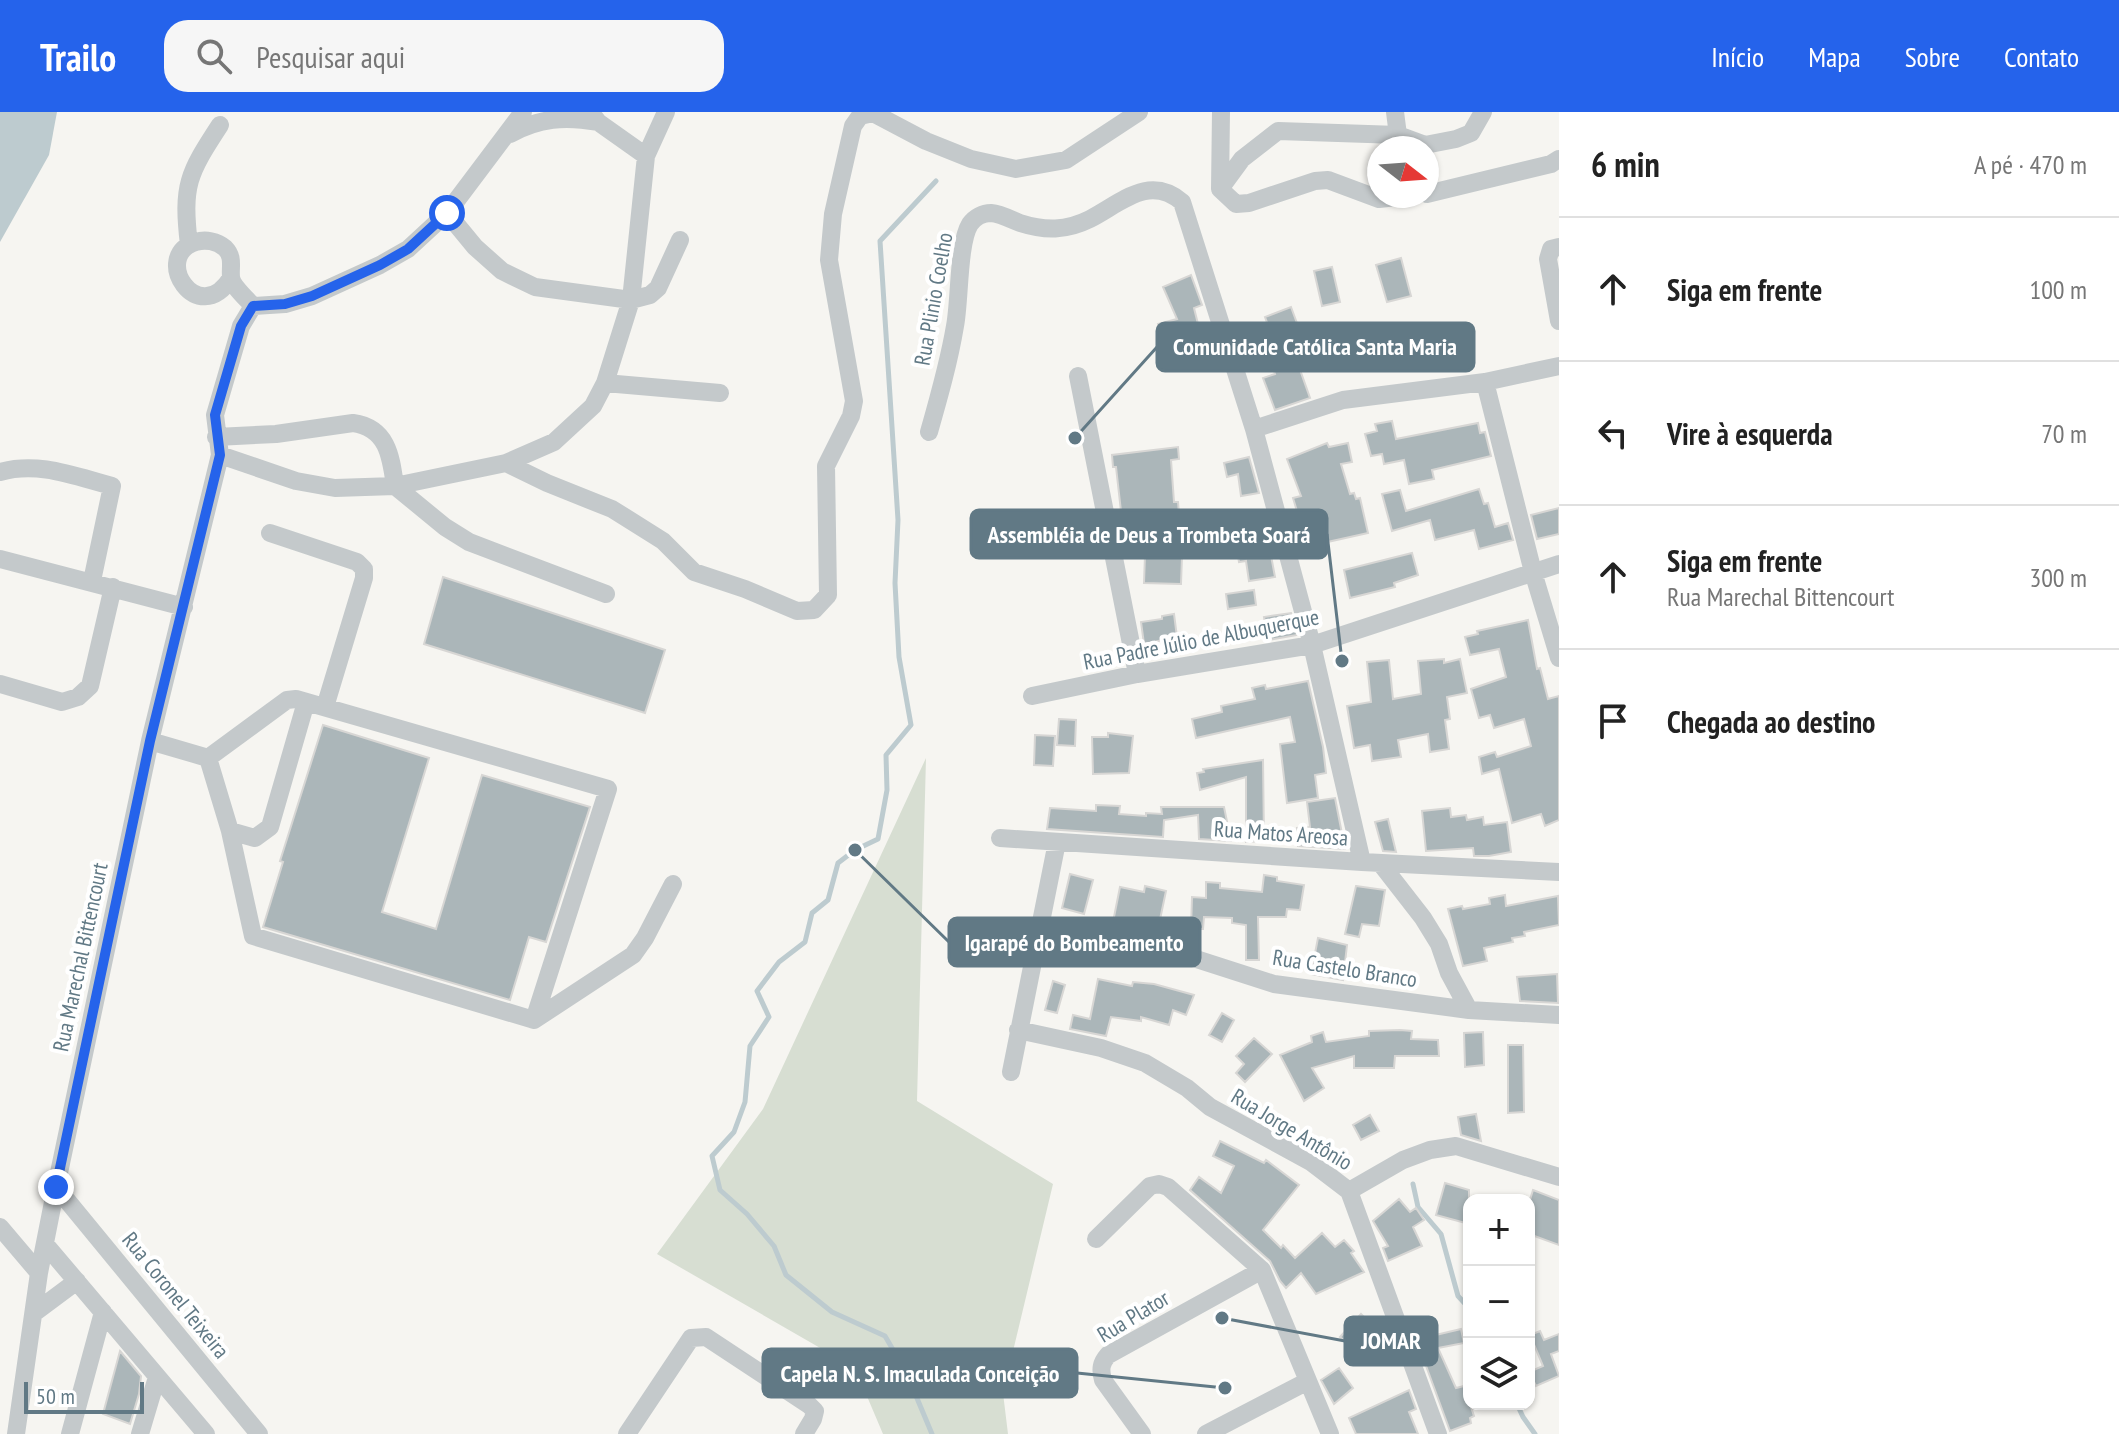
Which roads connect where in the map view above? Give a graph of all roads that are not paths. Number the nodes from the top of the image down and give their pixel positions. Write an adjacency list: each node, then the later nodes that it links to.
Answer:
1 (523, 112): 9 (street)
2 (666, 112): 11 (street)
3 (1139, 112): 32 (street)
4 (1221, 112): 13 (street)
5 (1395, 112): 10 (street)
6 (1483, 112): 10 (street)
7 (594, 117): 9 (street); 11 (street)
8 (220, 125): 18 (street)
9 (507, 135): 16 (street)
10 (1398, 135): 13 (street)
11 (646, 156): 21 (street)
12 (1559, 159): 14 (street)
13 (1220, 189): 15 (street)
14 (1439, 191)
15 (1367, 195)
16 (447, 213): 21 (street); 22 (street)
17 (680, 240): 21 (street)
18 (189, 245): 20 (street); 20 (street)
19 (1559, 247): 23 (street)
20 (231, 278): 22 (street)
21 (631, 300): 27 (street)
22 (253, 306): 31 (street, Rua Marechal Bittencourt)
23 (1559, 321)
24 (1559, 366): 26 (street)
25 (1078, 376): 45 (street)
26 (1485, 382): 29 (street); 38 (street)
27 (605, 383): 28 (street); 32 (street)
28 (720, 393)
29 (1254, 429): 30 (street, Rua Plinio Coelho); 43 (street, Rua Plinio Coelho)
30 (929, 432)
31 (218, 446): 34 (street); 34 (street); 42 (street, Rua Marechal Bittencourt)
32 (506, 463): 34 (street)
33 (0, 472): 39 (street)
34 (395, 486): 41 (street)
35 (270, 533): 48 (street)
36 (0, 559): 39 (street)
37 (1559, 564): 38 (street, Rua Padre Júlio de Albuquerque)
38 (1533, 572): 43 (street, Rua Padre Júlio de Albuquerque); 44 (street)
39 (92, 581): 40 (street)
40 (113, 587): 42 (street); 46 (street)
41 (606, 594)
42 (184, 607): 49 (street, Rua Marechal Bittencourt)
43 (1312, 645): 45 (street, Rua Padre Júlio de Albuquerque); 54 (street, Rua Plinio Coelho)
44 (1559, 658)
45 (1137, 674): 47 (street, Rua Padre Júlio de Albuquerque)
46 (0, 684)
47 (1032, 696)
48 (316, 704): 50 (street); 51 (street); 61 (street)
49 (150, 741): 50 (street); 65 (street, Rua Marechal Bittencourt)
50 (208, 758): 51 (street)
51 (230, 831): 61 (street)
52 (1000, 838): 53 (street, Rua Matos Areosa)
53 (1057, 842): 54 (street, Rua Matos Areosa); 58 (street)
54 (1362, 862): 55 (street, Rua Matos Areosa)
55 (1381, 864): 56 (street, Rua Matos Areosa); 59 (street)
56 (1559, 872)
57 (673, 884): 61 (street)
58 (1035, 950): 59 (street, Rua Castelo Branco); 62 (street)
59 (1469, 1010): 60 (street, Rua Castelo Branco)
60 (1559, 1015)
61 (534, 1020)
62 (1018, 1030): 63 (street); 66 (street, Rua Jorge Antônio)
63 (1011, 1072)
64 (1559, 1177): 66 (street)
65 (56, 1187): 69 (street, Rua Marechal Bittencourt); 81 (street, Rua Coronel Teixeira)
66 (1349, 1191): 87 (street, Rua Jorge Antônio)
67 (0, 1227): 71 (street)
68 (1096, 1239): 70 (street)
69 (45, 1244): 71 (street, Rua Marechal Bittencourt); 72 (street)
70 (1262, 1270): 76 (street); 84 (street, Rua Plator)
71 (39, 1273): 74 (street, Rua Marechal Bittencourt)
72 (77, 1281): 73 (street); 74 (street)
73 (103, 1312): 75 (street); 78 (street)
74 (34, 1313): 77 (street, Rua Marechal Bittencourt)
75 (157, 1377): 79 (street); 80 (street)
76 (1308, 1381): 85 (street); 86 (street)
77 (16, 1434)
78 (70, 1434)
79 (140, 1434)
80 (206, 1434)
81 (259, 1434)
82 (627, 1434): 83 (street)
83 (804, 1434)
84 (1142, 1434)
85 (1206, 1434)
86 (1330, 1434)
87 (1438, 1434)

